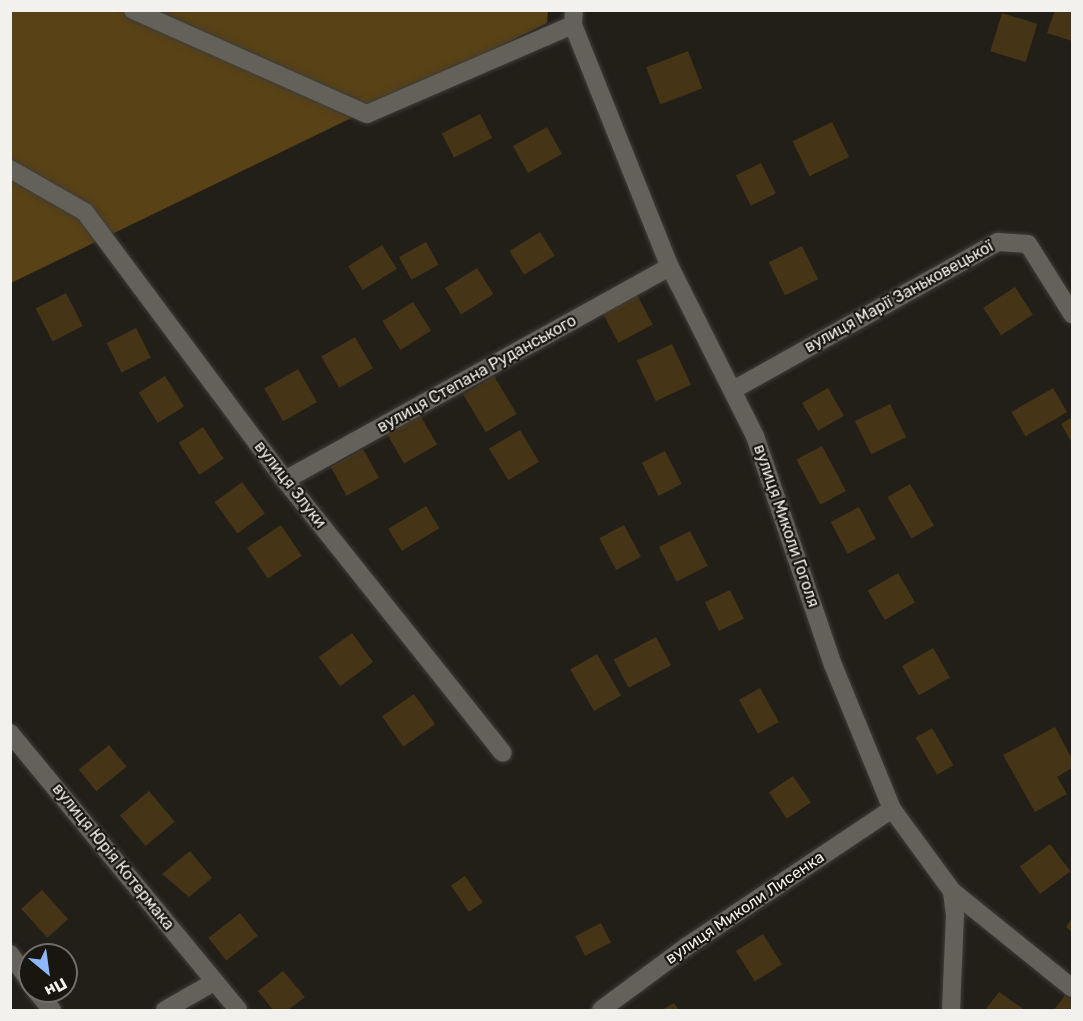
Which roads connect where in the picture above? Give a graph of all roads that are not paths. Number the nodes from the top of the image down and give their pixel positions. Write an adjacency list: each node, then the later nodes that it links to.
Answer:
1 (132, 10): 2 (street)
2 (574, 18): 4 (street, вулиця Миколи Гоголя)
3 (10, 170): 7 (street, вулиця Злуки)
4 (670, 267): 6 (street, вулиця Миколи Гоголя); 7 (street, вулиця Степана Руданського)
5 (1072, 314): 6 (street, вулиця Марії Заньковецької)
6 (733, 390): 10 (street, вулиця Миколи Гоголя)
7 (285, 480): 9 (street, вулиця Злуки)
8 (10, 733): 12 (street, вулиця Юрія Котермака)
9 (503, 753)
10 (892, 809): 11 (street, вулиця Миколи Гоголя); 16 (street, вулиця Миколи Лисенка)
11 (952, 891): 13 (street, вулиця Миколи Гоголя); 17 (street)
12 (214, 982): 14 (street); 15 (street, вулиця Юрія Котермака)
13 (1072, 988)
14 (165, 1011)
15 (238, 1011)
16 (601, 1011)
17 (951, 1011)

